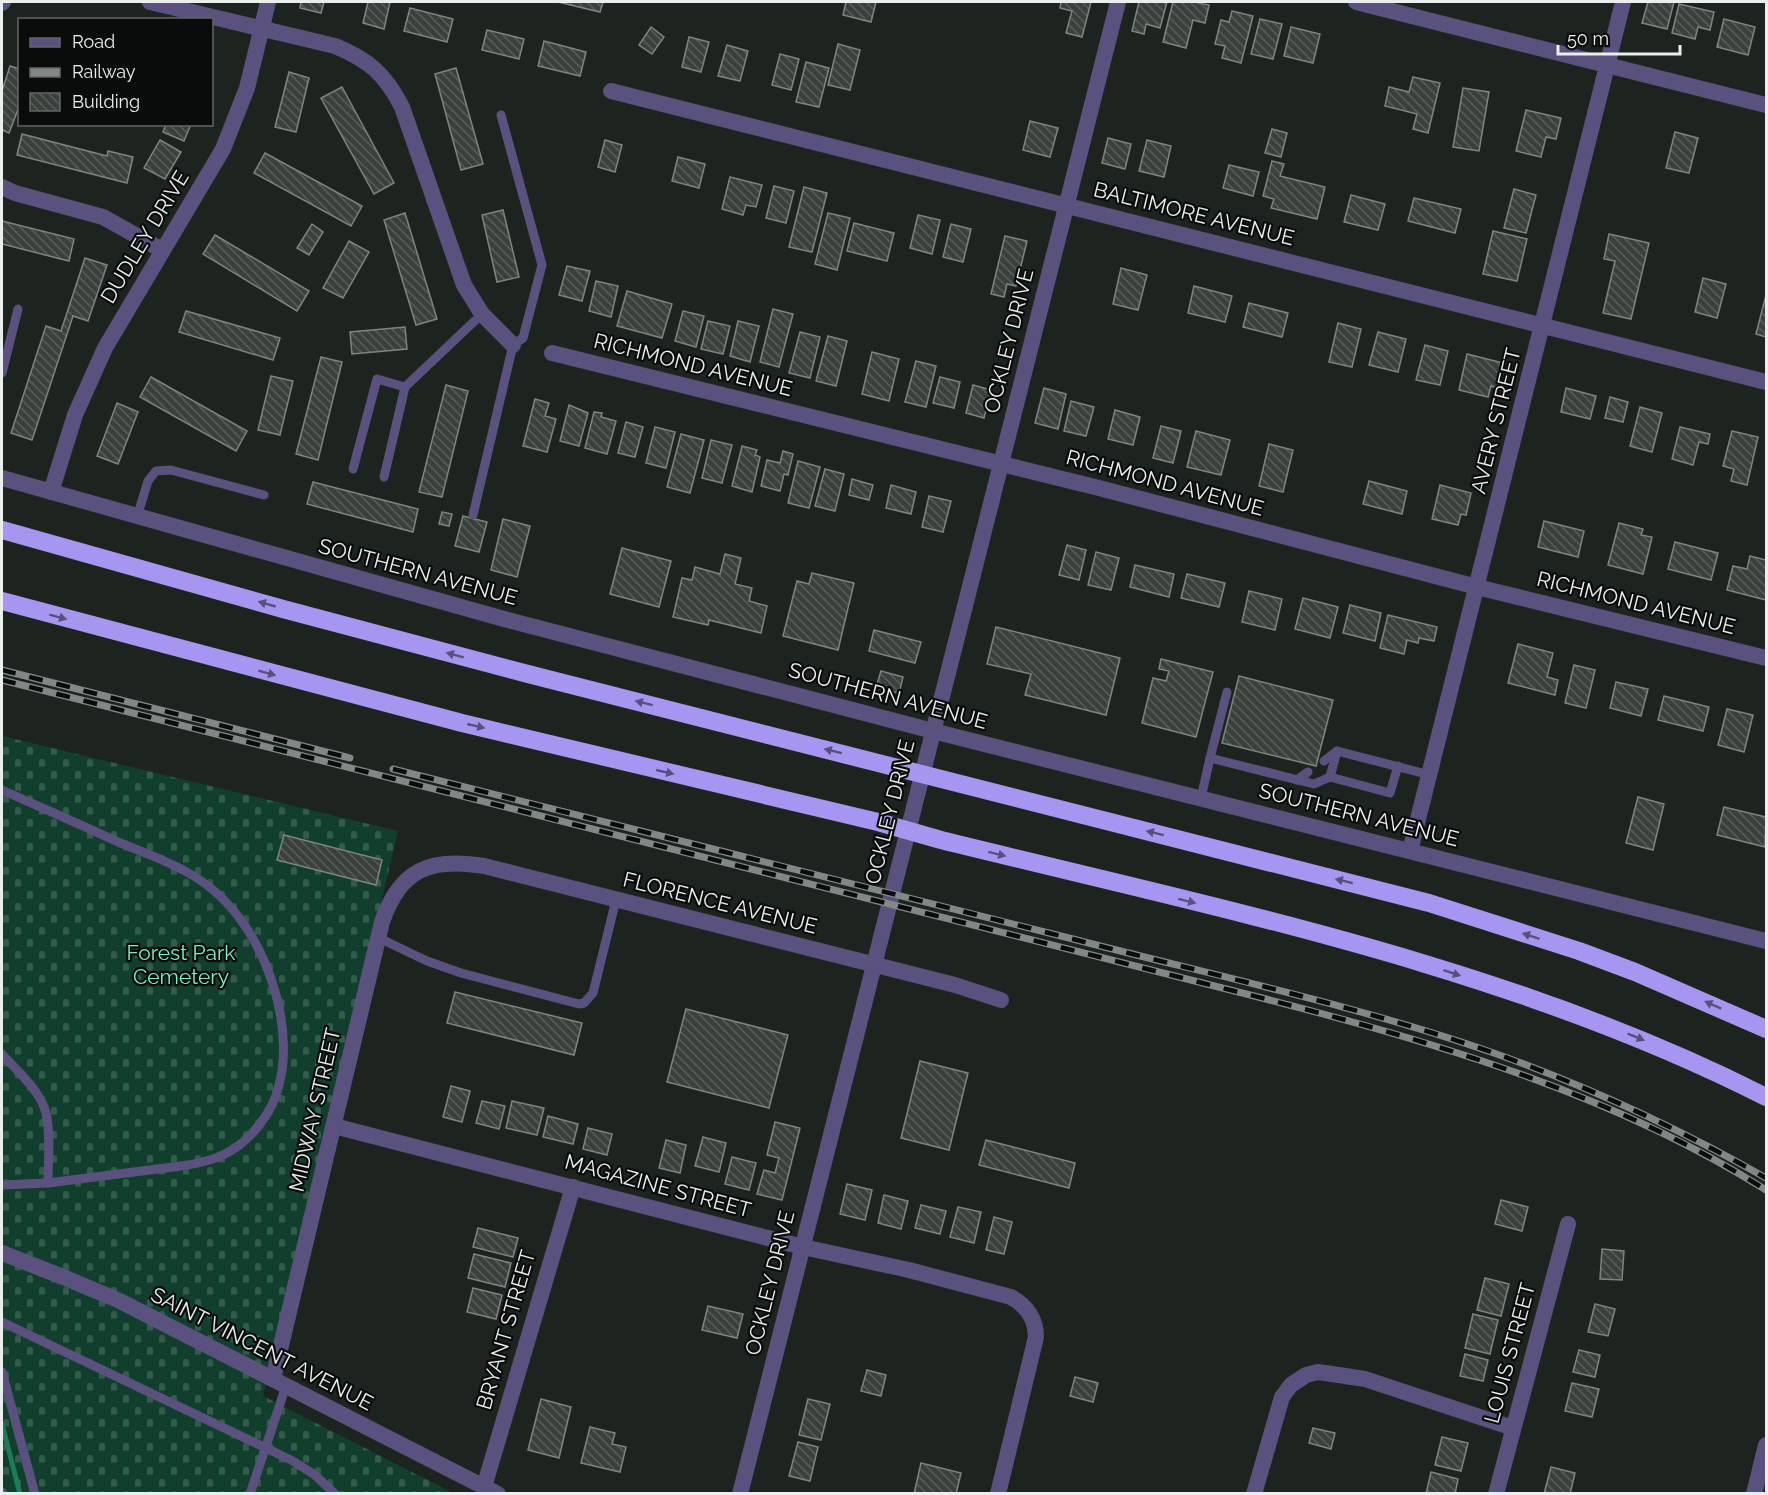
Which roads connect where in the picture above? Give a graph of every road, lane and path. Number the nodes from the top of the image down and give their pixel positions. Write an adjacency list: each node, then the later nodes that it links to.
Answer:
1 (150, 2): 6 (street)
2 (268, 2): 6 (street, DUDLEY DRIVE)
3 (1118, 2): 12 (street, OCKLEY DRIVE)
4 (1356, 2): 7 (street)
5 (1623, 2): 7 (street, AVERY STREET)
6 (261, 30): 13 (street, DUDLEY DRIVE); 15 (street)
7 (1607, 65): 9 (street); 16 (street, AVERY STREET)
8 (611, 91): 12 (street, BALTIMORE AVENUE)
9 (1767, 105)
10 (501, 115): 17 (lane)
11 (2, 187): 13 (street)
12 (1066, 206): 16 (street, BALTIMORE AVENUE); 22 (street, OCKLEY DRIVE)
13 (162, 250): 26 (street, DUDLEY DRIVE)
14 (18, 309): 19 (lane)
15 (482, 314): 17 (street); 21 (lane)
16 (1543, 325): 20 (street, BALTIMORE AVENUE); 31 (street, AVERY STREET)
17 (513, 345): 28 (lane)
18 (552, 353): 22 (street, RICHMOND AVENUE)
19 (2, 373)
20 (1767, 382)
21 (405, 387): 23 (lane); 24 (lane)
22 (1001, 464): 31 (street, RICHMOND AVENUE); 35 (street, OCKLEY DRIVE)
23 (353, 469)
24 (384, 477)
25 (2, 478): 26 (street, SOUTHERN AVENUE)
26 (51, 492): 29 (street, SOUTHERN AVENUE)
27 (264, 495): 29 (lane)
28 (472, 515)
29 (137, 517): 35 (street, SOUTHERN AVENUE)
30 (2, 530): 53 (highway, one-way to 30)
31 (1477, 587): 33 (street, RICHMOND AVENUE); 41 (street, AVERY STREET)
32 (2, 601): 55 (highway, one-way to 55)
33 (1767, 658)
34 (1227, 692): 37 (lane)
35 (933, 731): 45 (street, SOUTHERN AVENUE); 51 (street, OCKLEY DRIVE)
36 (1337, 751): 38 (lane); 39 (lane); 42 (lane)
37 (1210, 758): 43 (lane); 45 (lane)
38 (1324, 761)
39 (1398, 766): 41 (lane); 42 (lane)
40 (1308, 772): 43 (lane)
41 (1430, 775): 46 (street, AVERY STREET)
42 (1330, 777): 43 (lane)
43 (1297, 780)
44 (2, 790): 57 (lane)
45 (1201, 798): 46 (street, SOUTHERN AVENUE)
46 (1410, 851): 50 (street, SOUTHERN AVENUE)
47 (426, 868): 48 (street, FLORENCE AVENUE); 49 (street, MIDWAY STREET)
48 (616, 900): 49 (lane); 51 (street, FLORENCE AVENUE)
49 (379, 938): 56 (street, MIDWAY STREET)
50 (1767, 941)
51 (873, 965): 52 (street, FLORENCE AVENUE); 61 (street, OCKLEY DRIVE)
52 (1001, 1000)
53 (1767, 1029)
54 (2, 1054): 57 (lane)
55 (1767, 1097)
56 (334, 1126): 59 (street, MAGAZINE STREET); 65 (street, MIDWAY STREET)
57 (48, 1182): 58 (lane)
58 (2, 1185)
59 (573, 1187): 61 (street, MAGAZINE STREET); 70 (street, BRYANT STREET)
60 (1568, 1224): 66 (street, LOUIS STREET)
61 (803, 1246): 74 (street, OCKLEY DRIVE); 75 (street, MAGAZINE STREET)
62 (2, 1253): 65 (street, SAINT VINCENT AVENUE)
63 (2, 1322): 68 (lane)
64 (2, 1372): 71 (lane)
65 (280, 1383): 68 (lane); 70 (street, SAINT VINCENT AVENUE)
66 (1513, 1428): 76 (street); 77 (street, LOUIS STREET)
67 (1766, 1445): 69 (street)
68 (264, 1448): 72 (lane); 73 (lane)
69 (1759, 1489)
70 (491, 1490)
71 (35, 1494)
72 (250, 1494)
73 (335, 1494)
74 (740, 1494)
75 (998, 1494)
76 (1254, 1494)
77 (1496, 1494)

